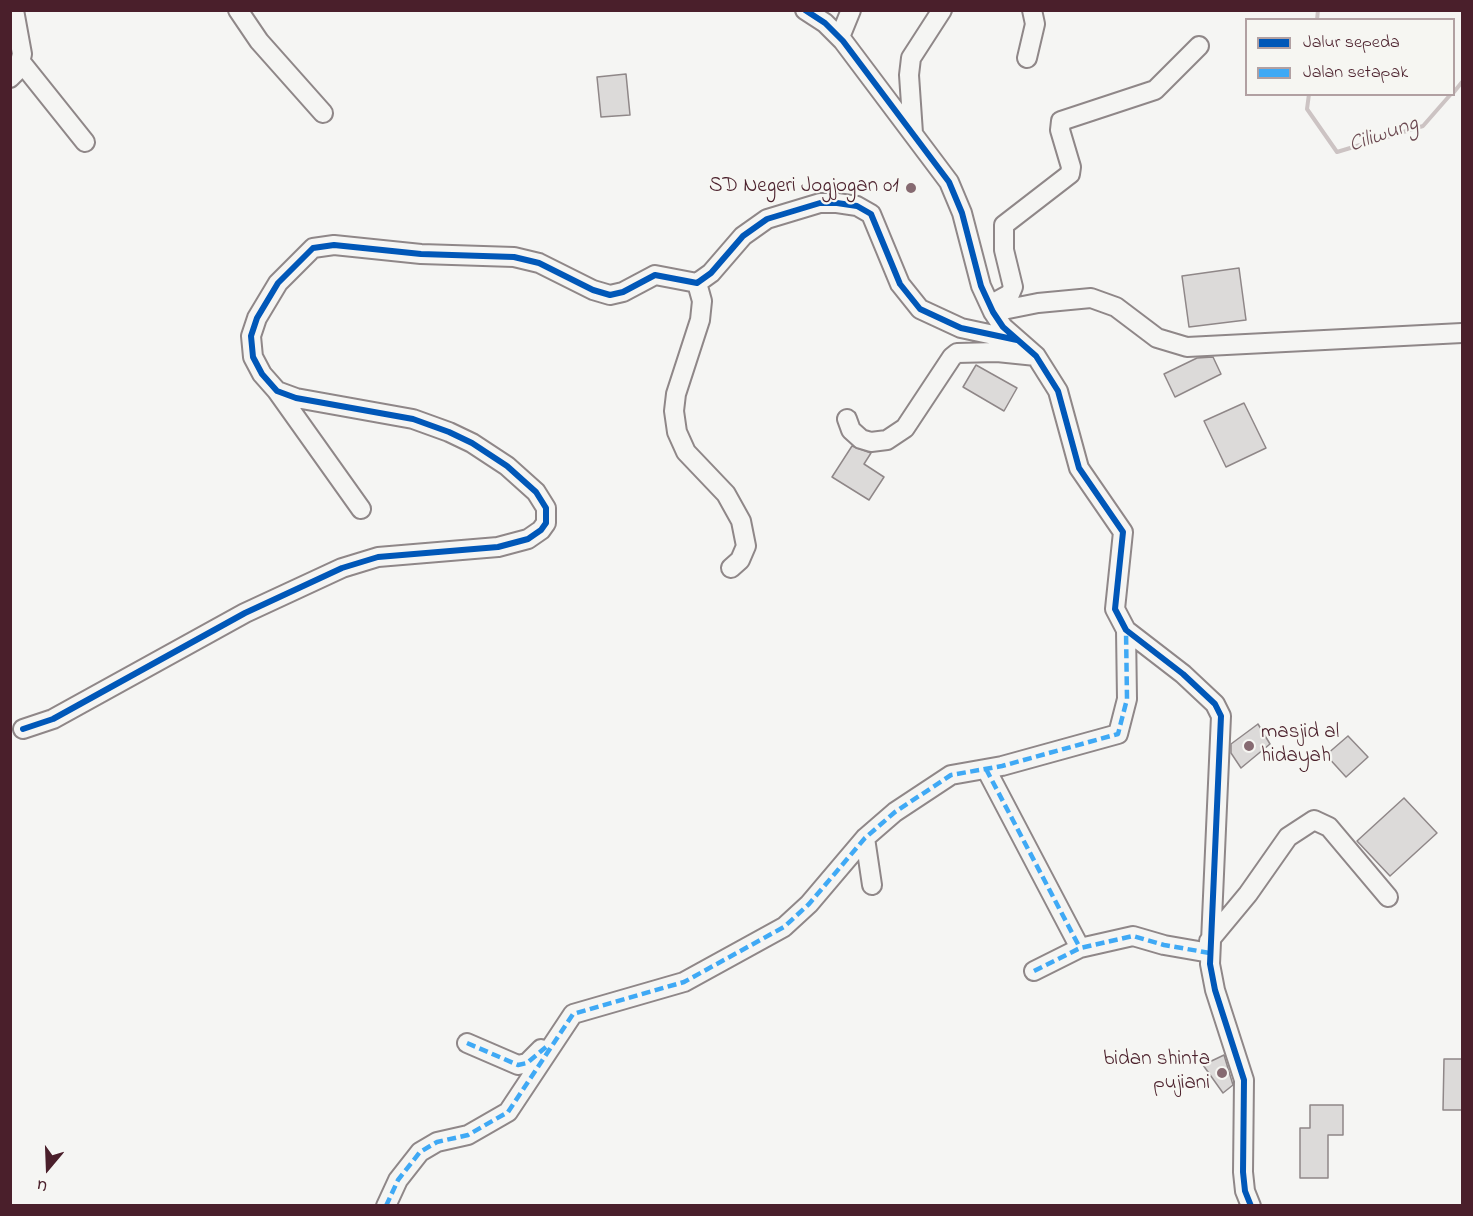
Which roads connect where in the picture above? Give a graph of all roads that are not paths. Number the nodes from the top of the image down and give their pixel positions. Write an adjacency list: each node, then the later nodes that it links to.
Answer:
1 (14, 10): 10 (street)
2 (238, 10): 12 (street)
3 (804, 10): 7 (street)
4 (851, 10): 7 (street)
5 (942, 10): 13 (street)
6 (1032, 10): 9 (street)
7 (840, 37): 13 (street)
8 (1199, 46): 16 (street)
9 (1027, 58)
10 (21, 62): 11 (street); 14 (street)
11 (10, 78)
12 (323, 113)
13 (913, 135): 16 (street)
14 (85, 141)
15 (697, 283): 18 (street); 20 (street); 23 (street)
16 (992, 309): 17 (street); 18 (street)
17 (1462, 333)
18 (1017, 340): 19 (street)
19 (1035, 357): 21 (street); 24 (street)
20 (277, 391): 22 (street); 25 (street)
21 (847, 419)
22 (361, 509)
23 (731, 568)
24 (1126, 630): 26 (street); 30 (street)
25 (23, 729)
26 (987, 769): 27 (street); 31 (street)
27 (865, 838): 28 (street); 34 (street)
28 (872, 885)
29 (1388, 897): 30 (street)
30 (1210, 947): 31 (street); 36 (street)
31 (1080, 948): 32 (street)
32 (1034, 971)
33 (467, 1043): 34 (street)
34 (551, 1045): 35 (street)
35 (386, 1206)
36 (1251, 1206)

